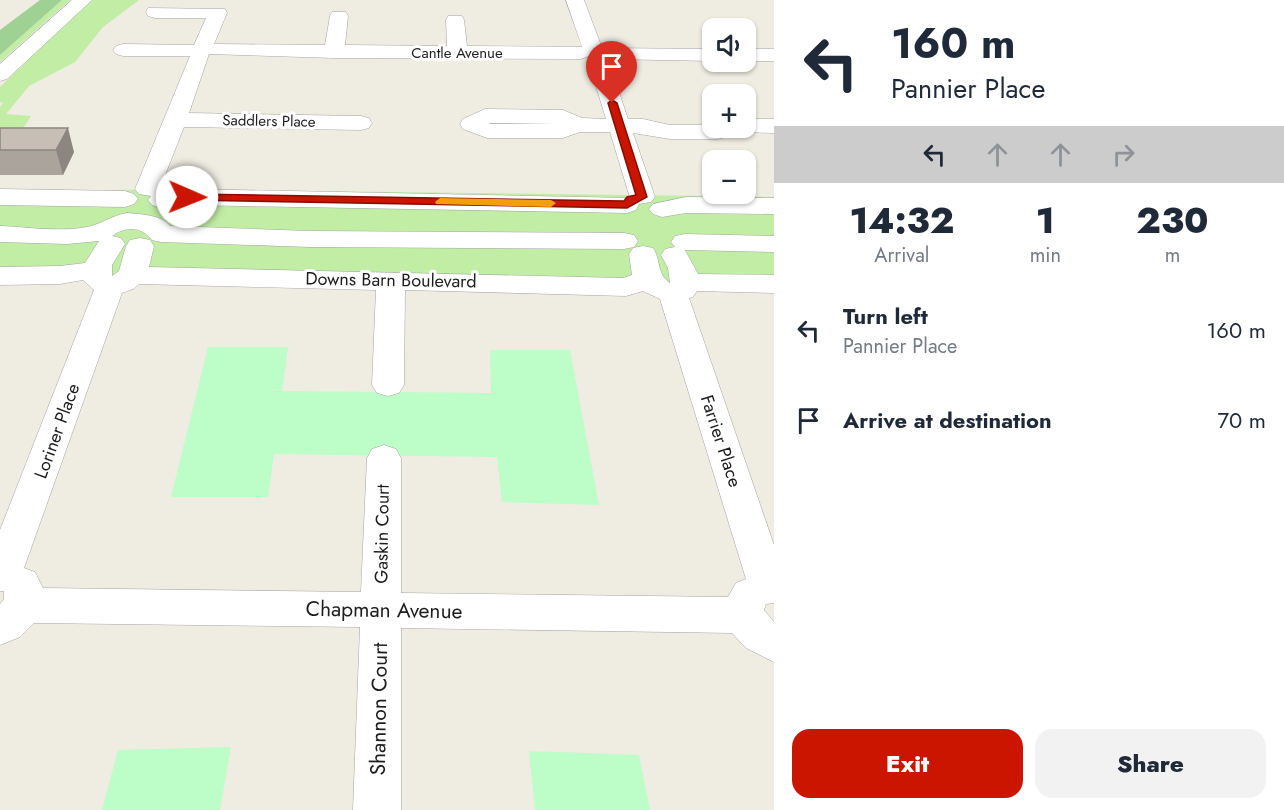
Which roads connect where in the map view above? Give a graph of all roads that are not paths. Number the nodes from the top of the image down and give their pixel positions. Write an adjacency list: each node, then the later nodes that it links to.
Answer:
1 (83, 0): 14 (street)
2 (575, 0): 10 (street, Farrier Place)
3 (155, 12): 7 (street)
4 (339, 16): 8 (street)
5 (455, 20): 9 (street)
6 (123, 50): 7 (street)
7 (202, 50): 8 (street, Cantle Avenue); 16 (street)
8 (334, 52): 9 (street, Cantle Avenue)
9 (457, 53): 10 (street, Cantle Avenue)
10 (595, 54): 11 (street, Cantle Avenue); 19 (street, Farrier Place)
11 (702, 55)
12 (756, 55): 13 (street)
13 (774, 55)
14 (0, 75)
15 (702, 119): 20 (street)
16 (177, 120): 17 (street, Saddlers Place); 26 (street)
17 (361, 123)
18 (577, 124): 19 (street)
19 (619, 125): 20 (street); 27 (street, Farrier Place)
20 (643, 126): 23 (street)
21 (756, 126): 22 (street)
22 (774, 126)
23 (702, 132)
24 (0, 197): 26 (street)
25 (774, 206): 27 (street)
26 (128, 215): 27 (street); 28 (street); 29 (street); 29 (street, Downs Barn Boulevard); 33 (street)
27 (659, 223): 30 (street); 31 (street); 31 (street, Farrier Place)
28 (0, 234)
29 (150, 234): 31 (street, Downs Barn Boulevard); 33 (street)
30 (774, 244)
31 (651, 263): 34 (street, Downs Barn Boulevard); 35 (street, Downs Barn Boulevard); 39 (street, Farrier Place)
32 (0, 276): 33 (street, Downs Barn Boulevard)
33 (113, 277): 34 (street, Downs Barn Boulevard); 38 (street, Loriner Place)
34 (391, 280): 36 (street)
35 (774, 284)
36 (388, 385)
37 (384, 458): 40 (street, Gaskin Court)
38 (6, 596): 40 (street, Chapman Avenue)
39 (762, 597): 40 (street, Chapman Avenue); 41 (street)
40 (380, 609): 42 (street, Shannon Court)
41 (774, 643)
42 (377, 810)

